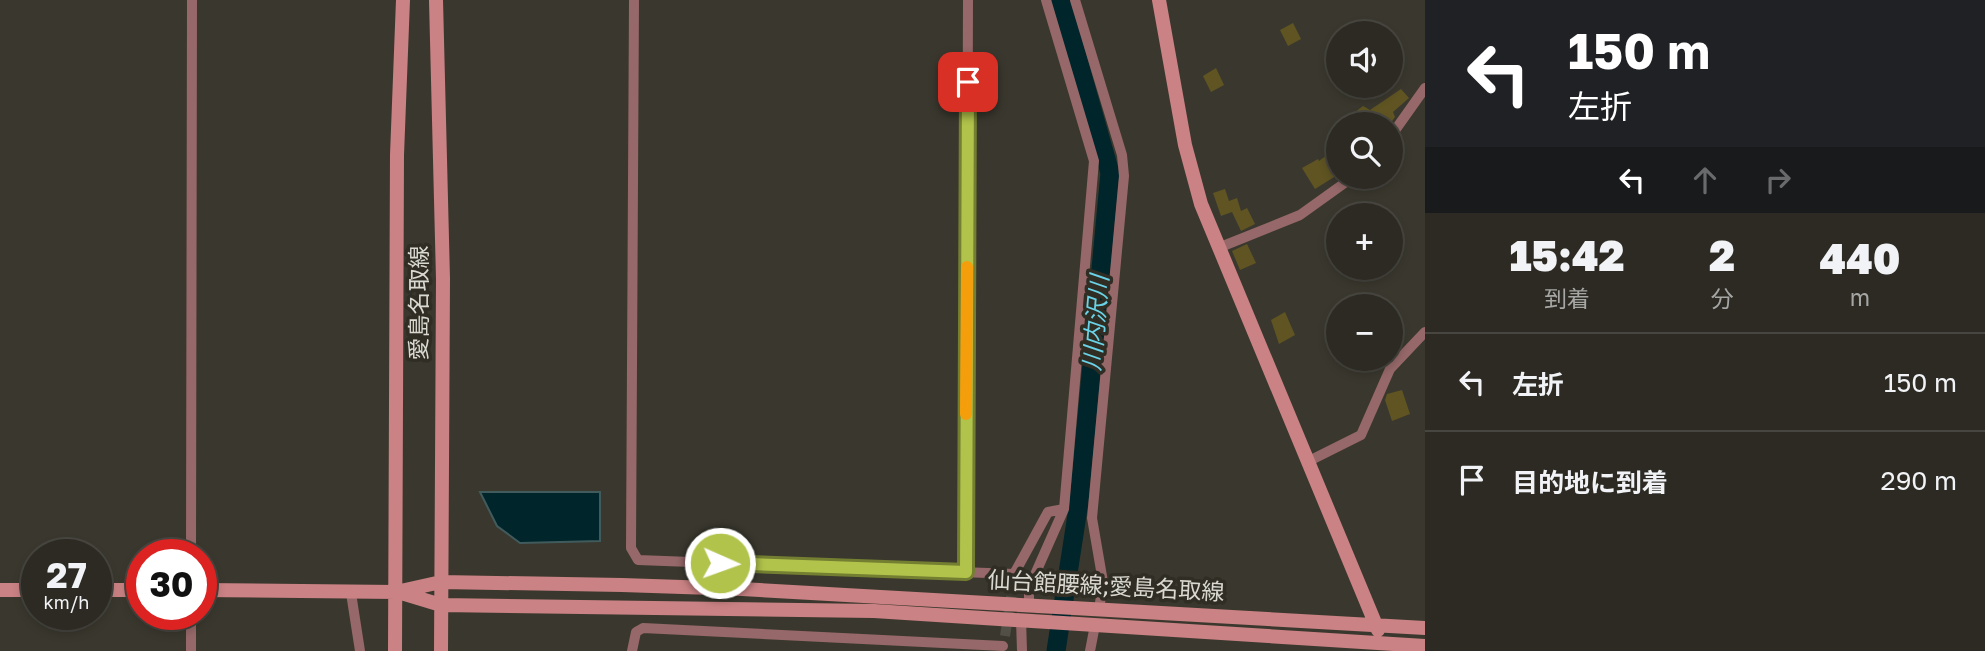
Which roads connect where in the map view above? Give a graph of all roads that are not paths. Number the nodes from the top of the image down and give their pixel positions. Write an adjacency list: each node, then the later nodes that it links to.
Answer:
1 (192, 0): 16 (street)
2 (403, 0): 22 (main road, 愛島名取線)
3 (436, 0): 18 (main road, 愛島名取線)
4 (634, 0): 17 (street)
5 (968, 0): 17 (street)
6 (1046, 0): 15 (street)
7 (1075, 0): 26 (street)
8 (1159, 0): 12 (main road)
9 (1425, 88): 10 (street)
10 (1403, 119)
11 (1336, 189): 12 (street)
12 (1218, 248): 14 (main road)
13 (1425, 332): 14 (street)
14 (1309, 461): 28 (main road)
15 (1064, 509): 17 (street); 25 (street)
16 (191, 539)
17 (966, 572)
18 (441, 582): 22 (main road, 仙台館腰線;愛島名取線); 24 (main road, 愛島名取線); 25 (main road, 仙台館腰線;愛島名取線)
19 (0, 590): 20 (main road)
20 (21, 590)
21 (217, 590): 23 (main road)
22 (396, 592): 23 (main road); 24 (main road, 仙台館腰線;愛島名取線); 36 (main road, 愛島名取線)
23 (351, 593): 35 (street)
24 (441, 605): 27 (main road, 仙台館腰線;愛島名取線); 37 (main road, 愛島名取線)
25 (1034, 605): 26 (main road, 仙台館腰線;愛島名取線)
26 (1091, 617): 27 (main road, 仙台館腰線;愛島名取線); 28 (main road, 仙台館腰線;愛島名取線); 33 (main road, 仙台館腰線;愛島名取線); 40 (street)
27 (1021, 619): 39 (street)
28 (1376, 625): 29 (main road, 仙台館腰線;愛島名取線); 33 (main road)
29 (1425, 628)
30 (191, 630): 34 (street)
31 (1004, 644): 38 (street)
32 (1425, 646): 33 (main road, 仙台館腰線;愛島名取線)
33 (1384, 647)
34 (191, 651)
35 (360, 651)
36 (395, 651)
37 (441, 651)
38 (632, 651)
39 (1022, 651)
40 (1090, 651)

